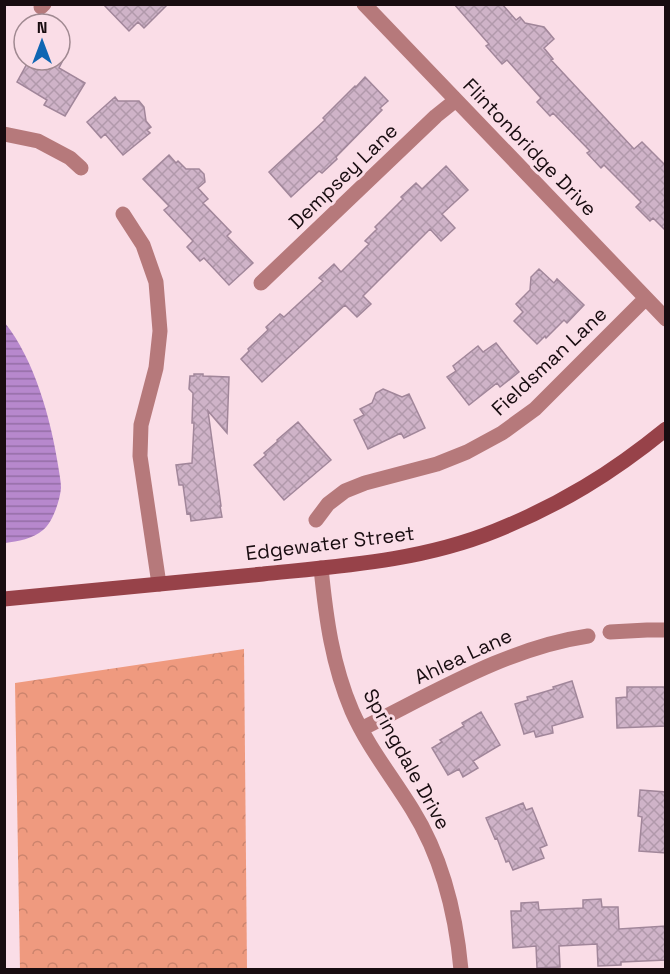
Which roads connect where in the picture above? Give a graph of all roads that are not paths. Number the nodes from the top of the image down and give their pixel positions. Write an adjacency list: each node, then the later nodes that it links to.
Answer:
1 (364, 4): 2 (street, Flintonbridge Drive)
2 (456, 99): 6 (street, Dempsey Lane); 7 (street, Flintonbridge Drive)
3 (4, 134): 4 (street)
4 (81, 168)
5 (123, 214): 12 (street)
6 (261, 283)
7 (646, 298): 8 (street, Flintonbridge Drive); 10 (street, Fieldsman Lane)
8 (666, 319)
9 (666, 429): 11 (street, Edgewater Street)
10 (316, 520)
11 (321, 568): 12 (street, Edgewater Street); 17 (street, Springdale Drive)
12 (159, 584): 13 (street, Edgewater Street)
13 (4, 599)
14 (666, 630): 15 (street)
15 (610, 632)
16 (588, 636): 17 (street, Ahlea Lane)
17 (361, 729): 18 (street, Springdale Drive)
18 (461, 969)

